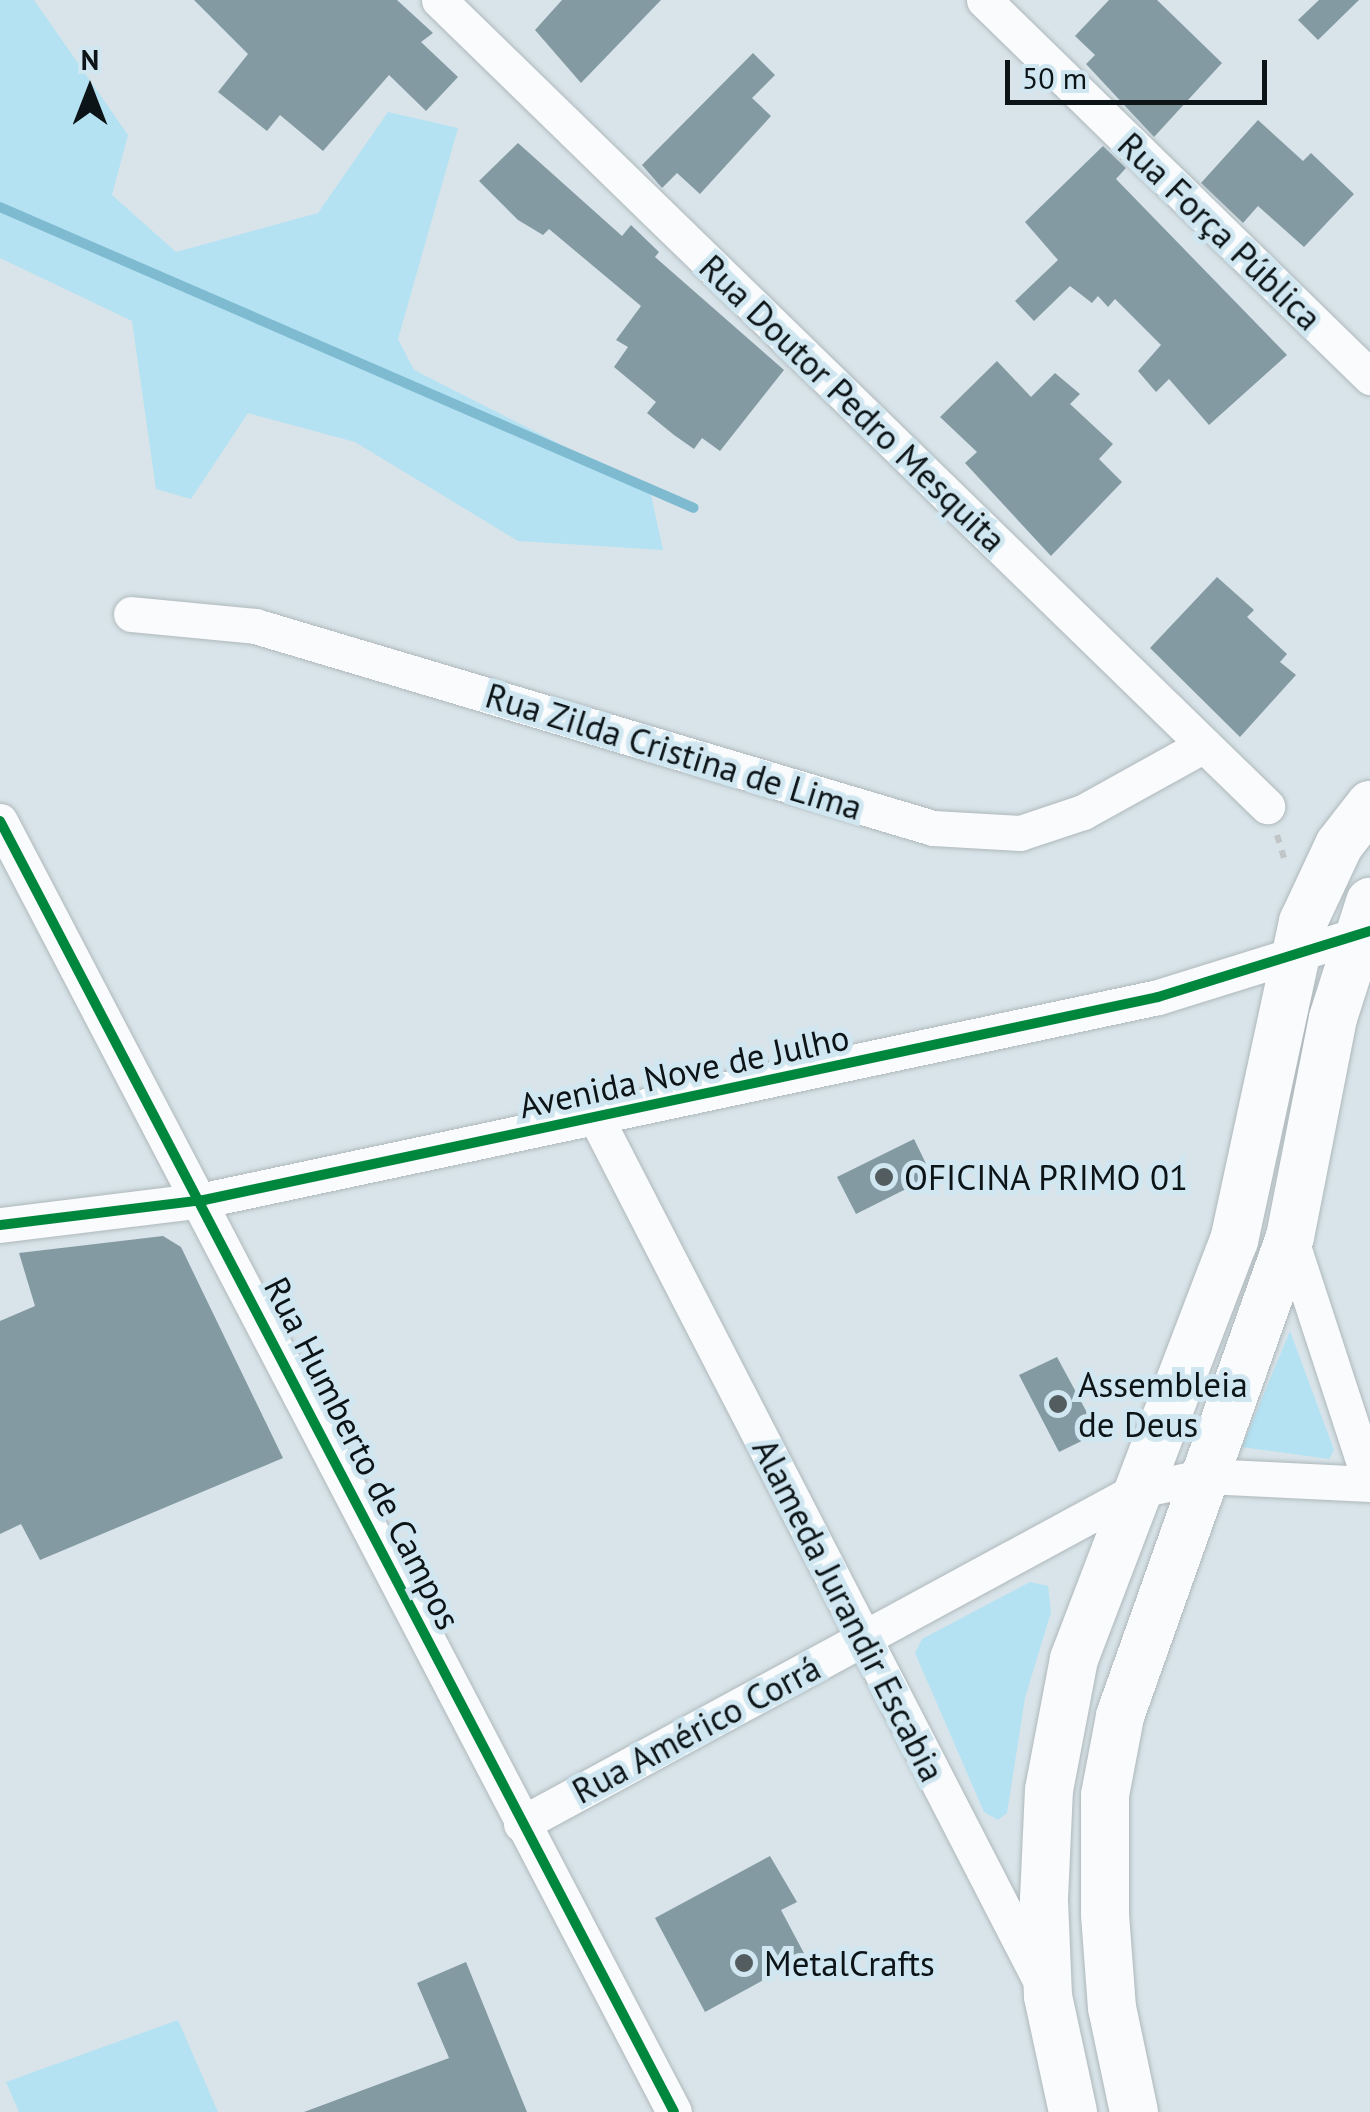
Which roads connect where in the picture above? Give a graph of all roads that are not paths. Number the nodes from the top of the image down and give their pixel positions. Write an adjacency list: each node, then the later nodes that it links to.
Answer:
1 (439, 0): 5 (street, Rua Doutor Pedro Mesquita)
2 (984, 0): 3 (street, Rua Força Pública)
3 (1370, 378)
4 (131, 614): 5 (street, Rua Zilda Cristina de Lima)
5 (1204, 745): 7 (street, Rua Doutor Pedro Mesquita)
6 (1370, 804): 10 (main road)
7 (1267, 806)
8 (0, 821): 14 (street, Rua Humberto de Campos)
9 (1366, 922): 10 (street, Avenida Nove de Julho); 12 (main road)
10 (1298, 950): 13 (street, Avenida Nove de Julho); 19 (main road)
11 (1370, 988): 12 (street)
12 (1333, 1018): 16 (main road)
13 (596, 1118): 14 (street, Avenida Nove de Julho); 20 (street, Alameda Jurandir Escabia)
14 (204, 1200): 15 (street, Avenida Nove de Julho); 21 (street, Rua Humberto de Campos)
15 (0, 1225)
16 (1290, 1237): 17 (main road); 18 (street)
17 (1206, 1476): 18 (street, Rua Américo Corrá); 19 (street, Rua Américo Corrá); 25 (main road)
18 (1370, 1483)
19 (1135, 1492): 20 (street, Rua Américo Corrá); 22 (main road)
20 (864, 1639): 21 (street, Rua Américo Corrá); 22 (street, Alameda Jurandir Escabia)
21 (521, 1824): 23 (street, Rua Humberto de Campos)
22 (1048, 1996): 24 (main road, Alameda Jurandir Escabia)
23 (674, 2112)
24 (1073, 2112)
25 (1134, 2112)

